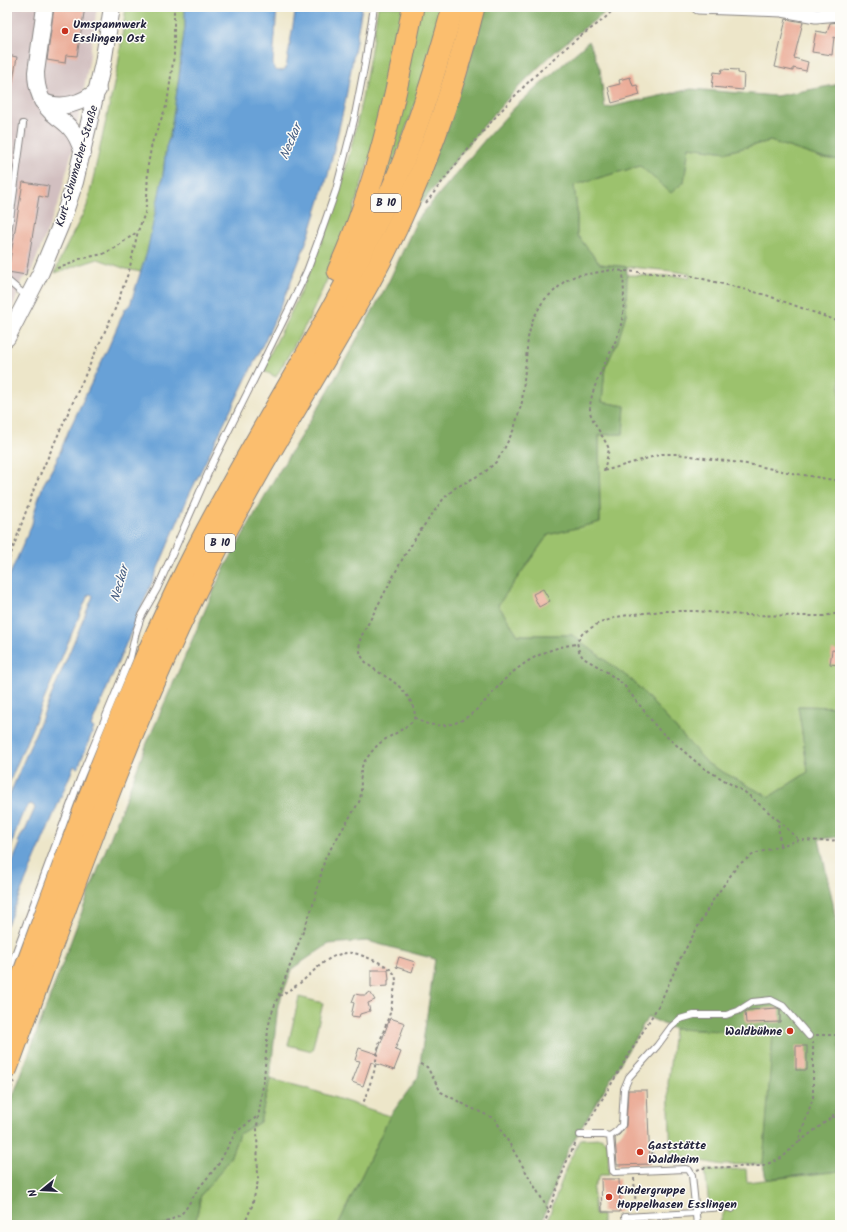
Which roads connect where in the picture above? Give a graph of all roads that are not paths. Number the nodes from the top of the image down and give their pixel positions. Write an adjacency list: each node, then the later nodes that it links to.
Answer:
1 (44, 7): 10 (street)
2 (112, 7): 9 (street, Kurt-Schumacher-Straße)
3 (374, 7): 18 (lane)
4 (413, 7): 17 (highway)
5 (453, 7): 17 (highway, B 10)
6 (474, 7): 21 (highway, B 10)
7 (698, 7): 8 (street)
8 (840, 14)
9 (98, 90): 10 (street); 12 (street, Kurt-Schumacher-Straße)
10 (42, 101): 12 (street)
11 (23, 124): 13 (lane)
12 (83, 153): 15 (street, Kurt-Schumacher-Straße)
13 (7, 241)
14 (7, 280): 15 (lane)
15 (28, 298): 16 (street, Kurt-Schumacher-Straße)
16 (7, 338)
17 (288, 387): 19 (highway, B 10)
18 (7, 976)
19 (7, 1018)
20 (809, 1036): 23 (lane)
21 (11, 1073)
22 (580, 1135): 23 (lane)
23 (610, 1136): 25 (lane)
24 (732, 1209): 25 (lane)
25 (695, 1211): 26 (lane); 27 (lane)
26 (625, 1217)
27 (697, 1225)

